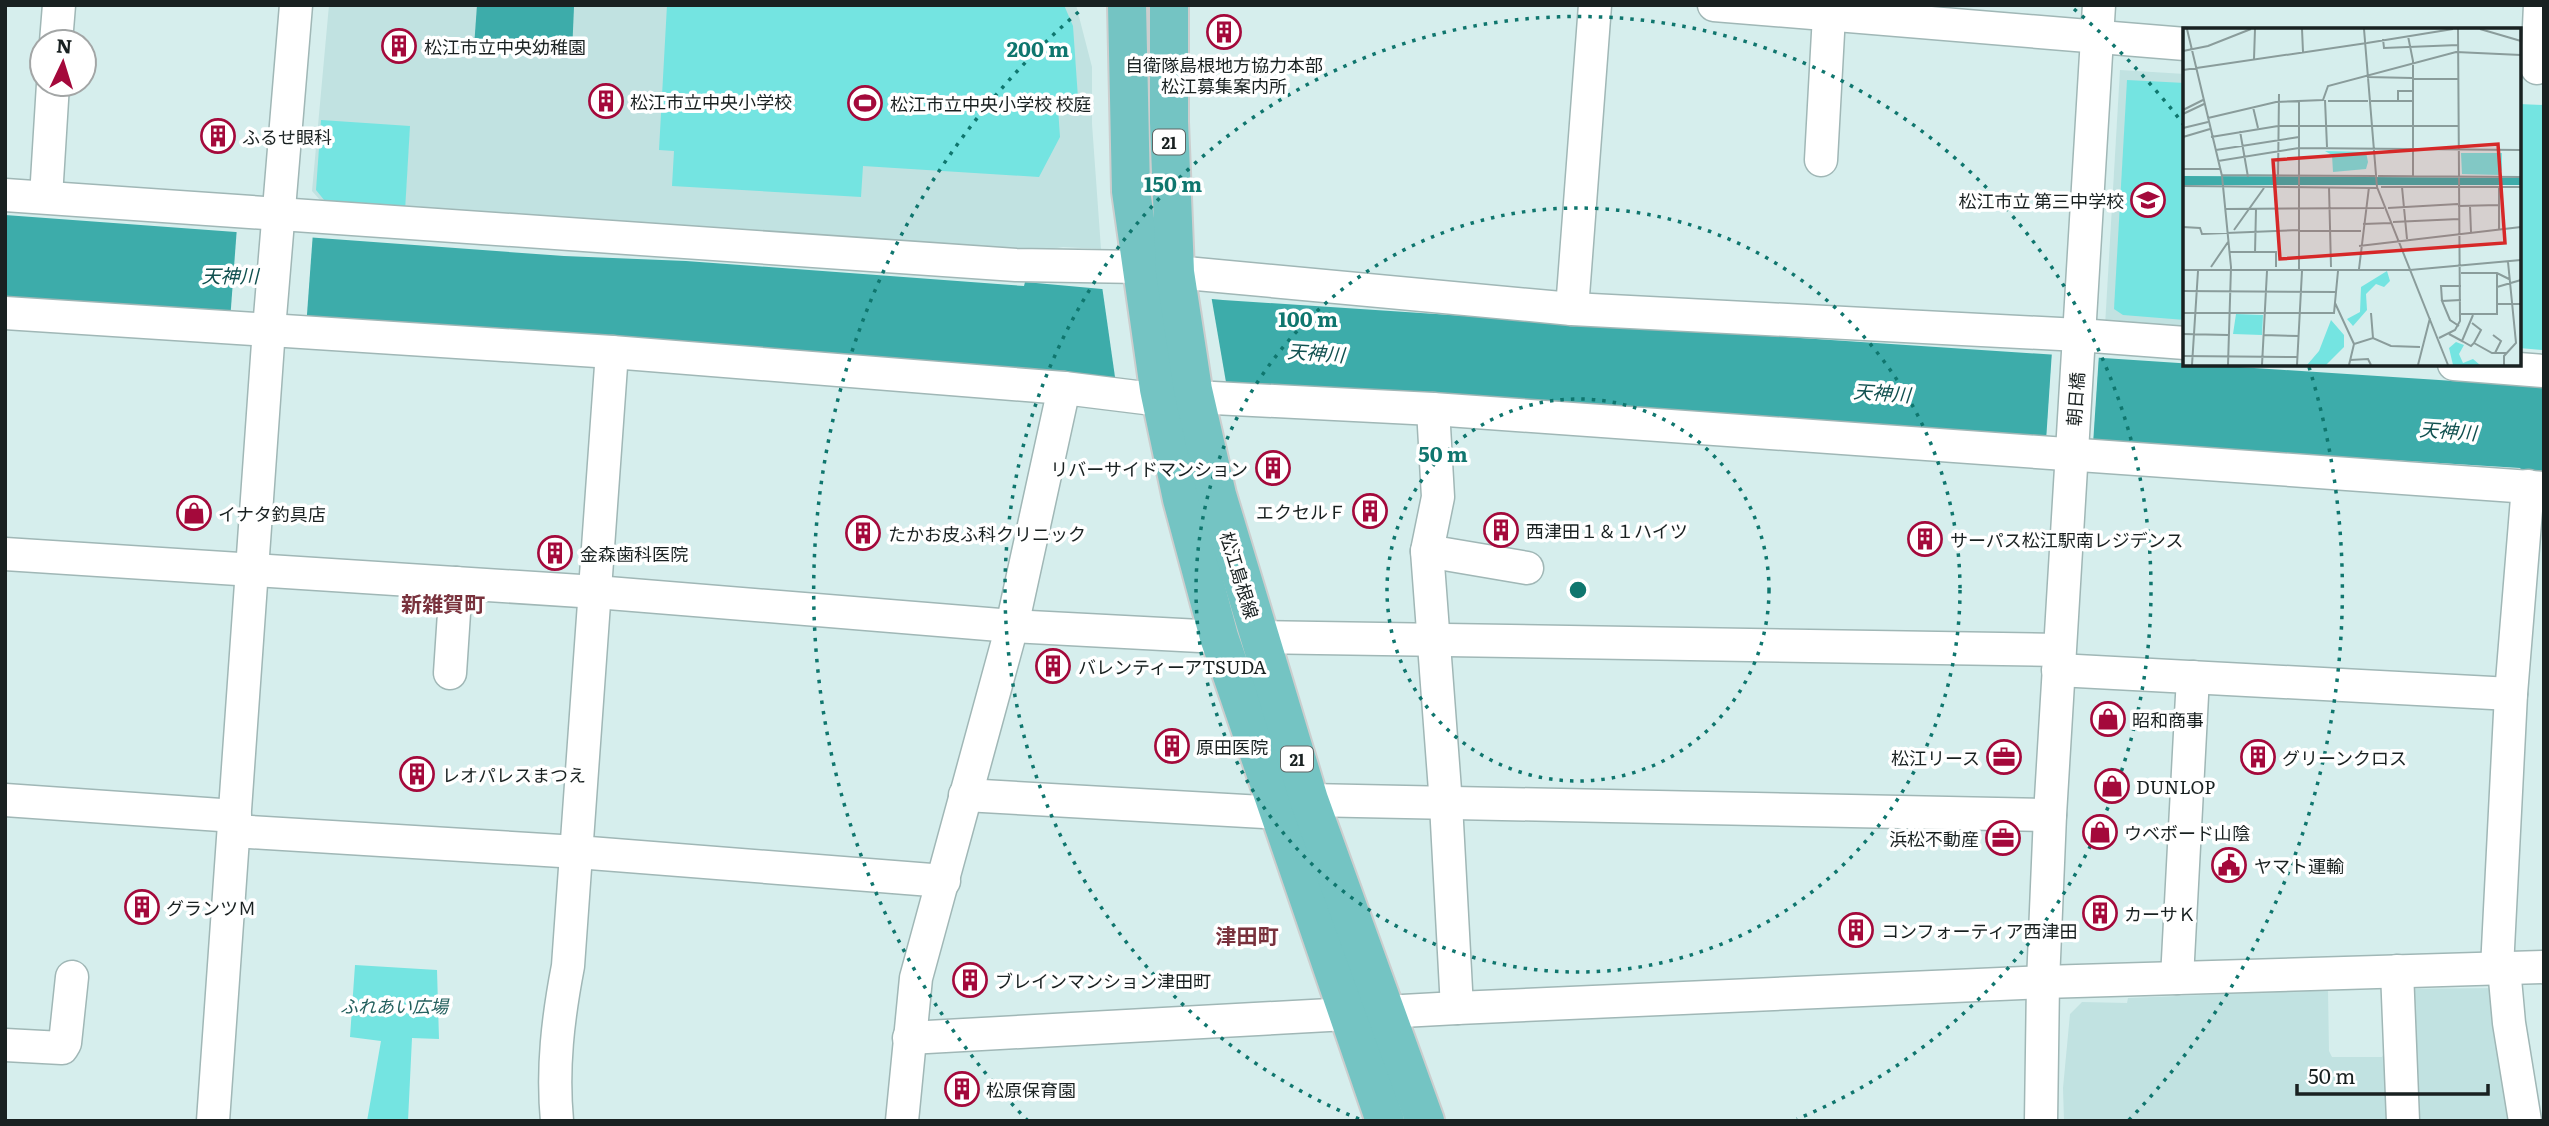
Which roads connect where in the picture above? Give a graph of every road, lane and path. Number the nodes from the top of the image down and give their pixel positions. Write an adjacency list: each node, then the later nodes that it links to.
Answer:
1 (59, 5): 10 (street)
2 (296, 5): 18 (street)
3 (1127, 5): 19 (main road, 松江島根線 / 21)
4 (1169, 5): 19 (main road, 松江島根線 / 21)
5 (1595, 5): 20 (street)
6 (1714, 5): 9 (street)
7 (2099, 5): 11 (street, 朝日橋)
8 (2540, 5): 13 (street)
9 (1829, 15): 11 (street); 15 (street)
10 (57, 28)
11 (2097, 39): 12 (street); 23 (street, 朝日橋)
12 (2183, 44)
13 (2533, 67)
14 (52, 98): 17 (street)
15 (1821, 160)
16 (5, 195): 17 (street)
17 (46, 197): 18 (street)
18 (278, 217): 19 (street); 22 (street)
19 (1158, 274): 20 (street); 29 (main road, 松江島根線 / 21)
20 (1572, 309): 23 (street)
21 (5, 313): 22 (street)
22 (269, 330): 25 (street); 36 (street)
23 (2078, 341): 24 (street); 31 (street, 朝日橋)
24 (2183, 343)
25 (612, 352): 28 (street); 38 (street)
26 (2480, 366): 27 (street)
27 (2544, 371)
28 (1064, 388): 29 (street); 39 (street)
29 (1177, 394): 30 (street); 40 (main road, 松江島根線 / 21); 41 (main road, 松江島根線 / 21)
30 (1433, 409): 31 (street); 33 (street)
31 (2071, 453): 32 (street); 43 (street, 朝日橋)
32 (2536, 487): 46 (street)
33 (1427, 551): 35 (street); 42 (street)
34 (5, 554): 36 (street)
35 (1527, 568)
36 (254, 570): 37 (street); 52 (street)
37 (456, 583): 38 (street); 44 (street)
38 (596, 592): 39 (street); 53 (street)
39 (1012, 626): 40 (street); 47 (street)
40 (1219, 637): 50 (main road, 松江島根線 / 21)
41 (1259, 637): 42 (street); 50 (main road, 松江島根線 / 21)
42 (1432, 639): 43 (street); 49 (street)
43 (2058, 660): 45 (street); 51 (street, 朝日橋)
44 (450, 673)
45 (2193, 677): 46 (street); 59 (street)
46 (2511, 694): 56 (street)
47 (965, 795): 50 (street); 54 (street)
48 (5, 800): 52 (street)
49 (1446, 803): 50 (street); 51 (street); 61 (street)
50 (1295, 807): 62 (main road, 松江島根線 / 21)
51 (2050, 815): 60 (street, 朝日橋)
52 (234, 823): 53 (street); 65 (street)
53 (577, 852): 54 (street); 66 (street)
54 (944, 881): 63 (street)
55 (2544, 967): 56 (street)
56 (2500, 968): 57 (street); 72 (street)
57 (2397, 971): 59 (street); 71 (street)
58 (72, 977): 64 (street)
59 (2178, 978): 60 (street)
60 (2043, 982): 61 (street); 70 (street, 朝日橋)
61 (1457, 1008): 62 (street)
62 (1367, 1014): 63 (street); 68 (main road, 松江島根線 / 21); 69 (main road, 松江島根線 / 21)
63 (909, 1038): 67 (street)
64 (5, 1045)
65 (213, 1121)
66 (557, 1121)
67 (902, 1121)
68 (1385, 1121)
69 (1426, 1121)
70 (2041, 1121)
71 (2403, 1121)
72 (2525, 1121)

